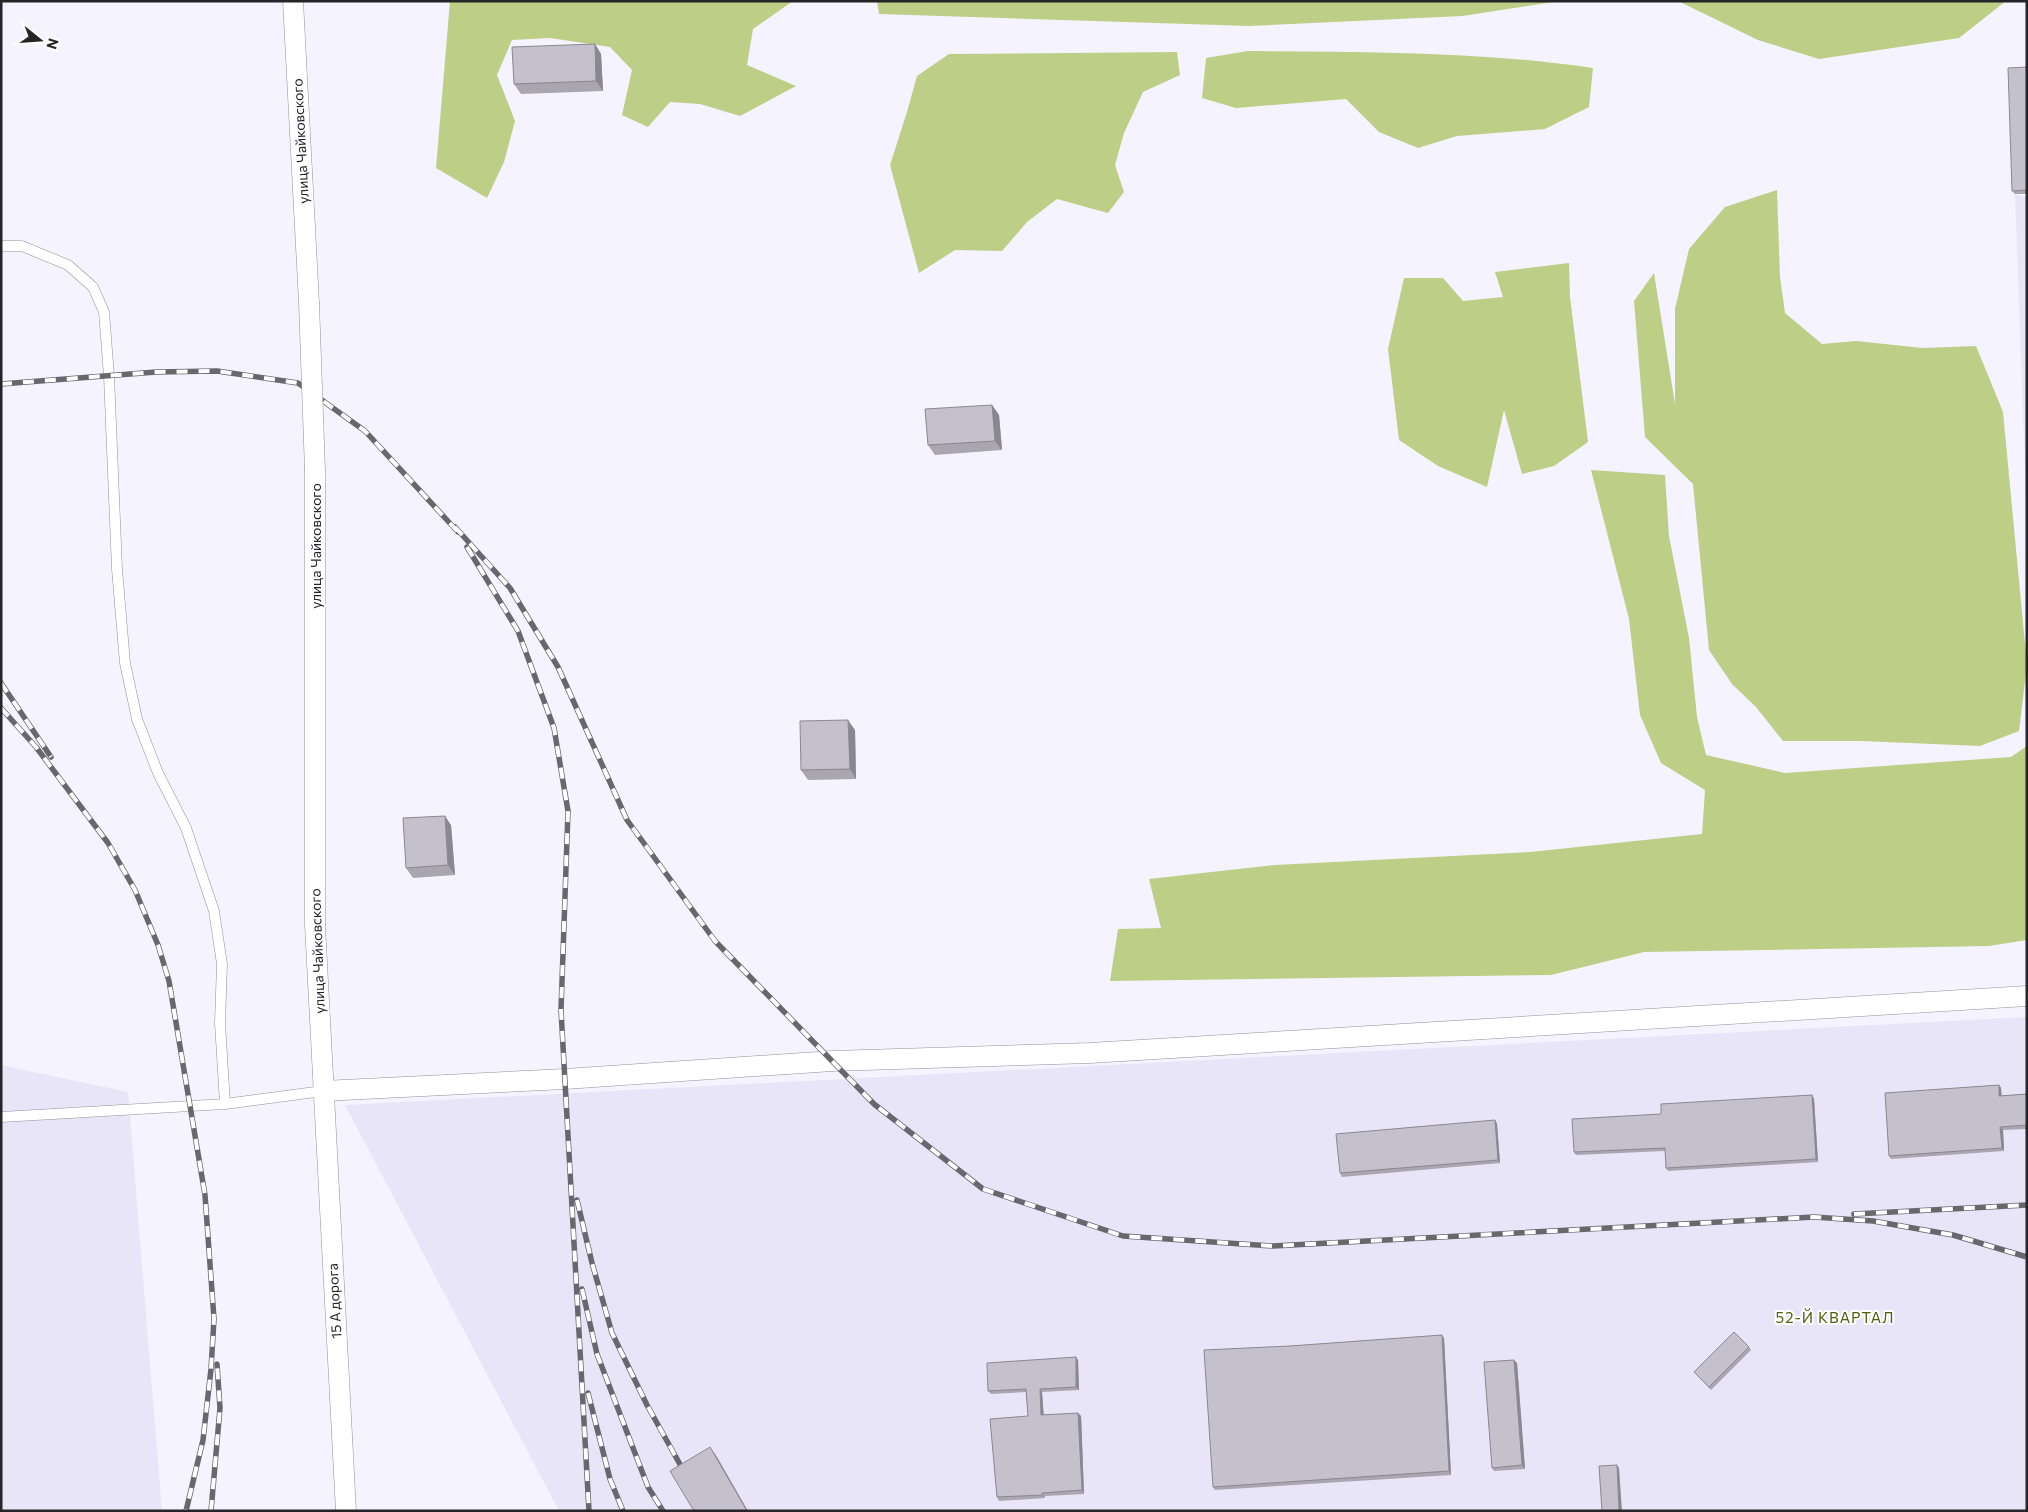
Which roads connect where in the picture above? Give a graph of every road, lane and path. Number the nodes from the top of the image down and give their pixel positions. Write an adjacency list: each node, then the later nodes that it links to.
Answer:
1 (293, 1): 4 (street, улица Чайковского, bridge)
2 (1, 246): 5 (lane)
3 (2027, 996): 4 (street)
4 (323, 1091): 5 (lane); 7 (street, 15 А дорога)
5 (225, 1104): 6 (lane)
6 (1, 1117)
7 (346, 1511)

